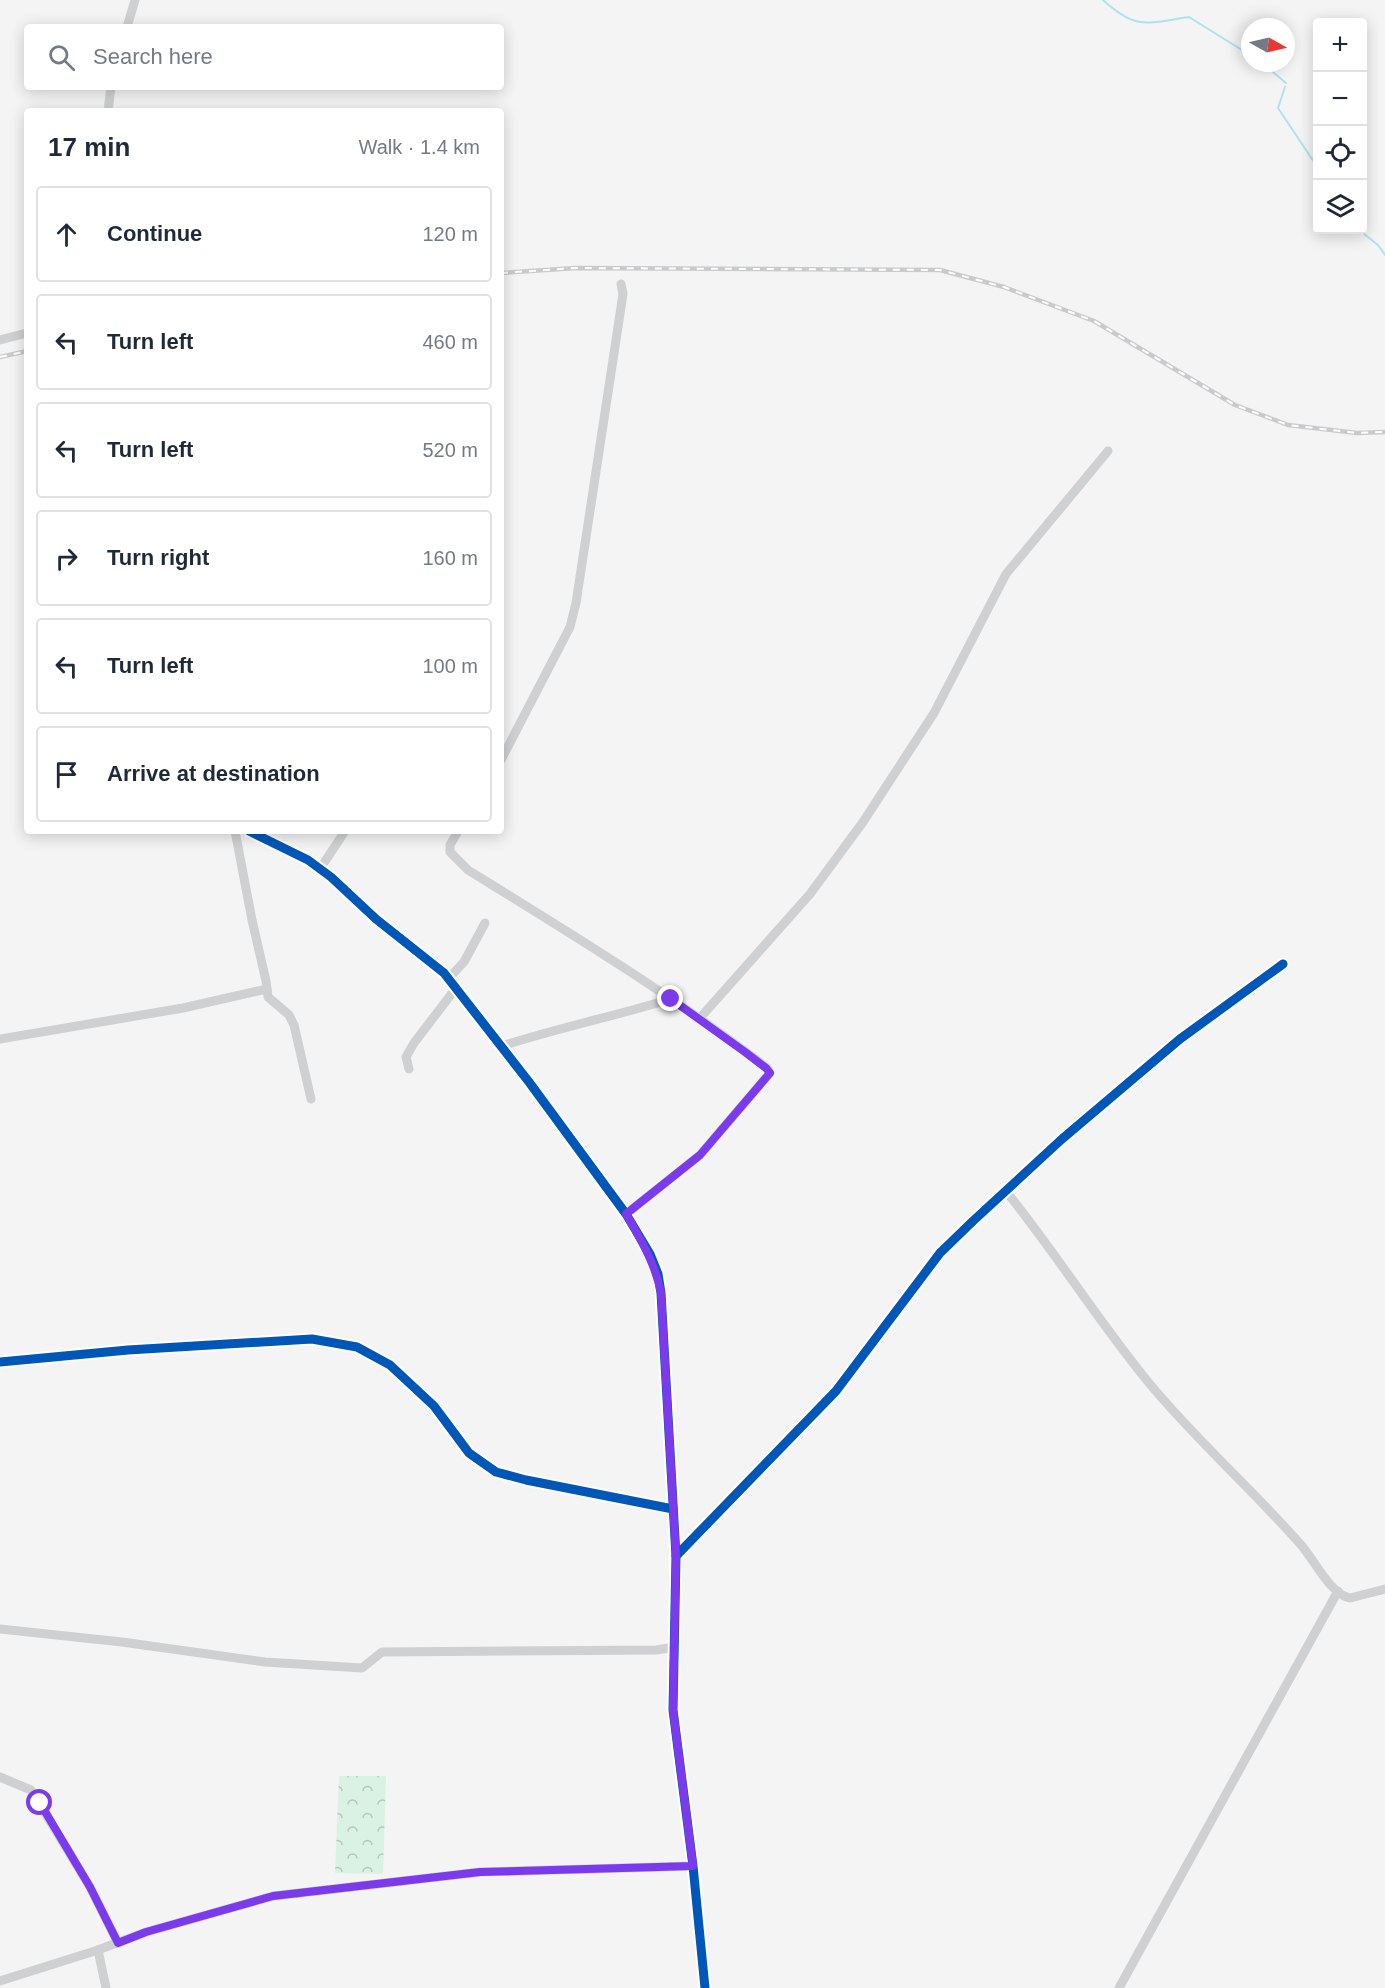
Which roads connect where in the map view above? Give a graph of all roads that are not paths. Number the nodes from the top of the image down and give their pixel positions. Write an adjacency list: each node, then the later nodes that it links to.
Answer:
1 (135, 0): 2 (street)
2 (128, 24)
3 (111, 90): 4 (street)
4 (108, 108)
5 (621, 284): 9 (street)
6 (24, 334): 7 (street)
7 (0, 340)
8 (1108, 451): 21 (street)
9 (504, 754)
10 (236, 834): 19 (street)
11 (255, 834): 14 (street)
12 (343, 834): 14 (street)
13 (456, 834): 20 (street)
14 (320, 869): 17 (street)
15 (485, 923): 17 (street)
16 (1283, 964): 26 (street)
17 (449, 978): 18 (street)
18 (456, 988): 23 (street); 24 (street)
19 (267, 989): 22 (street); 25 (street)
20 (671, 999): 21 (street); 23 (street)
21 (700, 1018): 27 (street)
22 (0, 1040)
23 (502, 1046): 27 (street)
24 (409, 1069)
25 (312, 1099)
26 (1005, 1190): 30 (street); 32 (street)
27 (626, 1214): 29 (street)
28 (0, 1362): 29 (street)
29 (673, 1509): 30 (street)
30 (676, 1556): 34 (street)
31 (1385, 1589): 32 (street)
32 (1338, 1591): 42 (street)
33 (0, 1629): 34 (street)
34 (675, 1647): 36 (street)
35 (0, 1777): 37 (street)
36 (693, 1866): 37 (street); 41 (street)
37 (118, 1943): 38 (street)
38 (98, 1950): 39 (street); 40 (street)
39 (0, 1981)
40 (105, 1988)
41 (705, 1988)
42 (1119, 1988)

